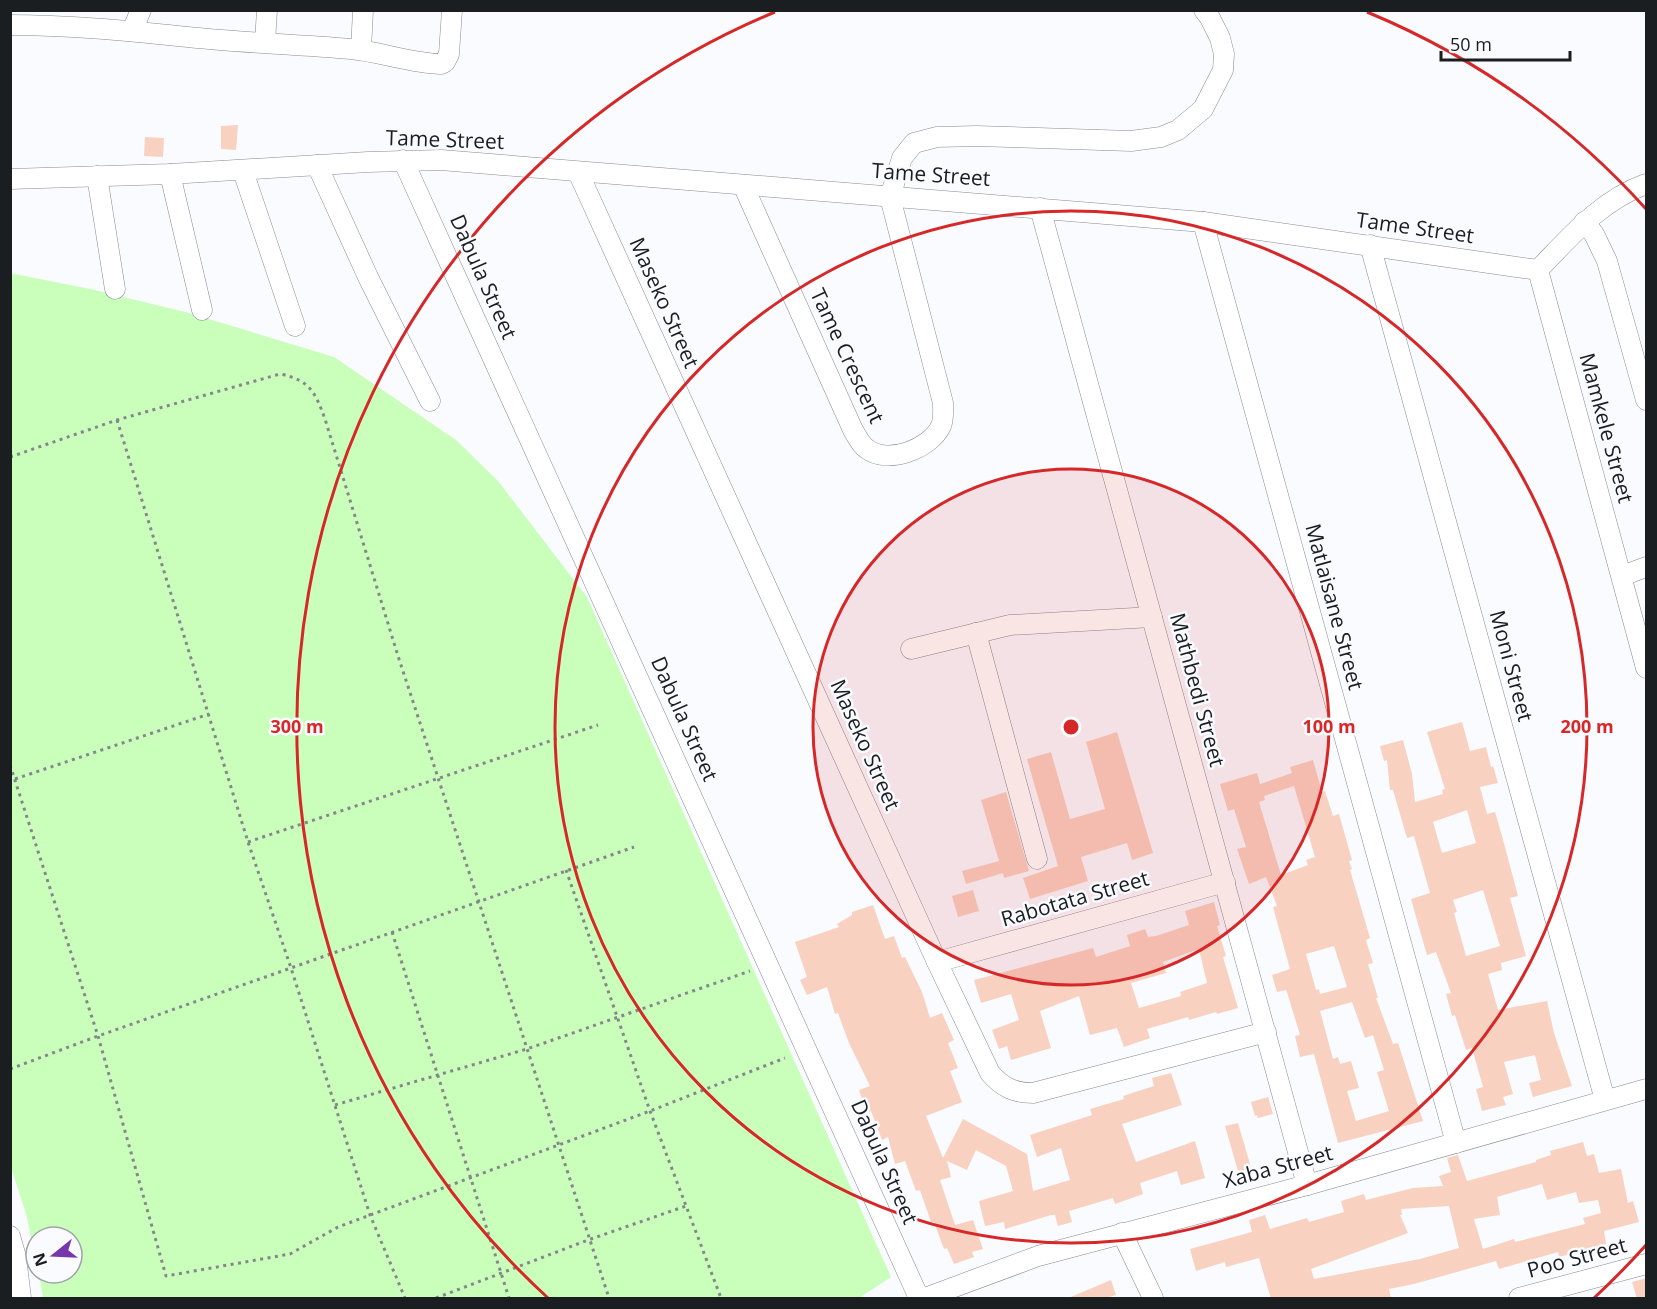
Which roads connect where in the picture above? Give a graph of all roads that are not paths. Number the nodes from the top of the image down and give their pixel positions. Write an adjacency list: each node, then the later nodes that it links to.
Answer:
1 (141, 10): 8 (street)
2 (267, 10): 9 (street)
3 (363, 10): 10 (street)
4 (452, 10): 10 (street)
5 (1204, 10): 20 (street)
6 (52, 18): 7 (street); 8 (street)
7 (10, 25)
8 (132, 31): 9 (street)
9 (265, 42): 10 (street)
10 (361, 50)
11 (403, 160): 12 (street, Tame Street); 14 (street, Tame Street); 50 (street, Dabula Street)
12 (317, 165): 13 (street, Tame Street); 30 (street)
13 (243, 171): 15 (street, Tame Street); 28 (street)
14 (578, 172): 19 (street, Tame Street); 39 (street, Maseko Street)
15 (170, 174): 16 (street, Tame Street); 27 (street)
16 (98, 176): 17 (street, Tame Street); 26 (street)
17 (10, 179)
18 (1647, 183): 23 (street)
19 (743, 185): 20 (street, Tame Street); 20 (street, Tame Crescent)
20 (890, 197): 21 (street, Tame Street)
21 (1040, 208): 22 (street, Tame Street); 33 (street, Mathbedi Street)
22 (1203, 222): 24 (street, Tame Street); 43 (street, Matlaisane Street)
23 (1584, 222): 25 (street); 29 (street)
24 (1370, 245): 25 (street, Tame Street); 42 (street, Moni Street)
25 (1538, 270): 32 (street, Mamkele Street)
26 (115, 289)
27 (202, 310)
28 (295, 326)
29 (1647, 400)
30 (430, 401)
31 (1647, 567): 32 (street)
32 (1622, 576): 36 (street, Mamkele Street)
33 (1152, 617): 34 (street); 38 (street, Mathbedi Street)
34 (976, 633): 35 (street); 37 (street)
35 (911, 649)
36 (1647, 668)
37 (1037, 859)
38 (1225, 882): 39 (street, Rabotata Street); 40 (street, Mathbedi Street)
39 (937, 962): 40 (street, Maseko Street)
40 (1266, 1032): 44 (street, Mathbedi Street)
41 (1647, 1089): 42 (street, Xaba Street)
42 (1605, 1100): 43 (street, Xaba Street)
43 (1456, 1143): 44 (street, Xaba Street)
44 (1307, 1185): 45 (street, Xaba Street)
45 (1122, 1233): 48 (street, Xaba Street); 51 (street)
46 (10, 1236): 49 (street)
47 (1647, 1264): 52 (street, Poo Street)
48 (939, 1296)
49 (21, 1299)
50 (919, 1299)
51 (1153, 1299)
52 (1519, 1299)

